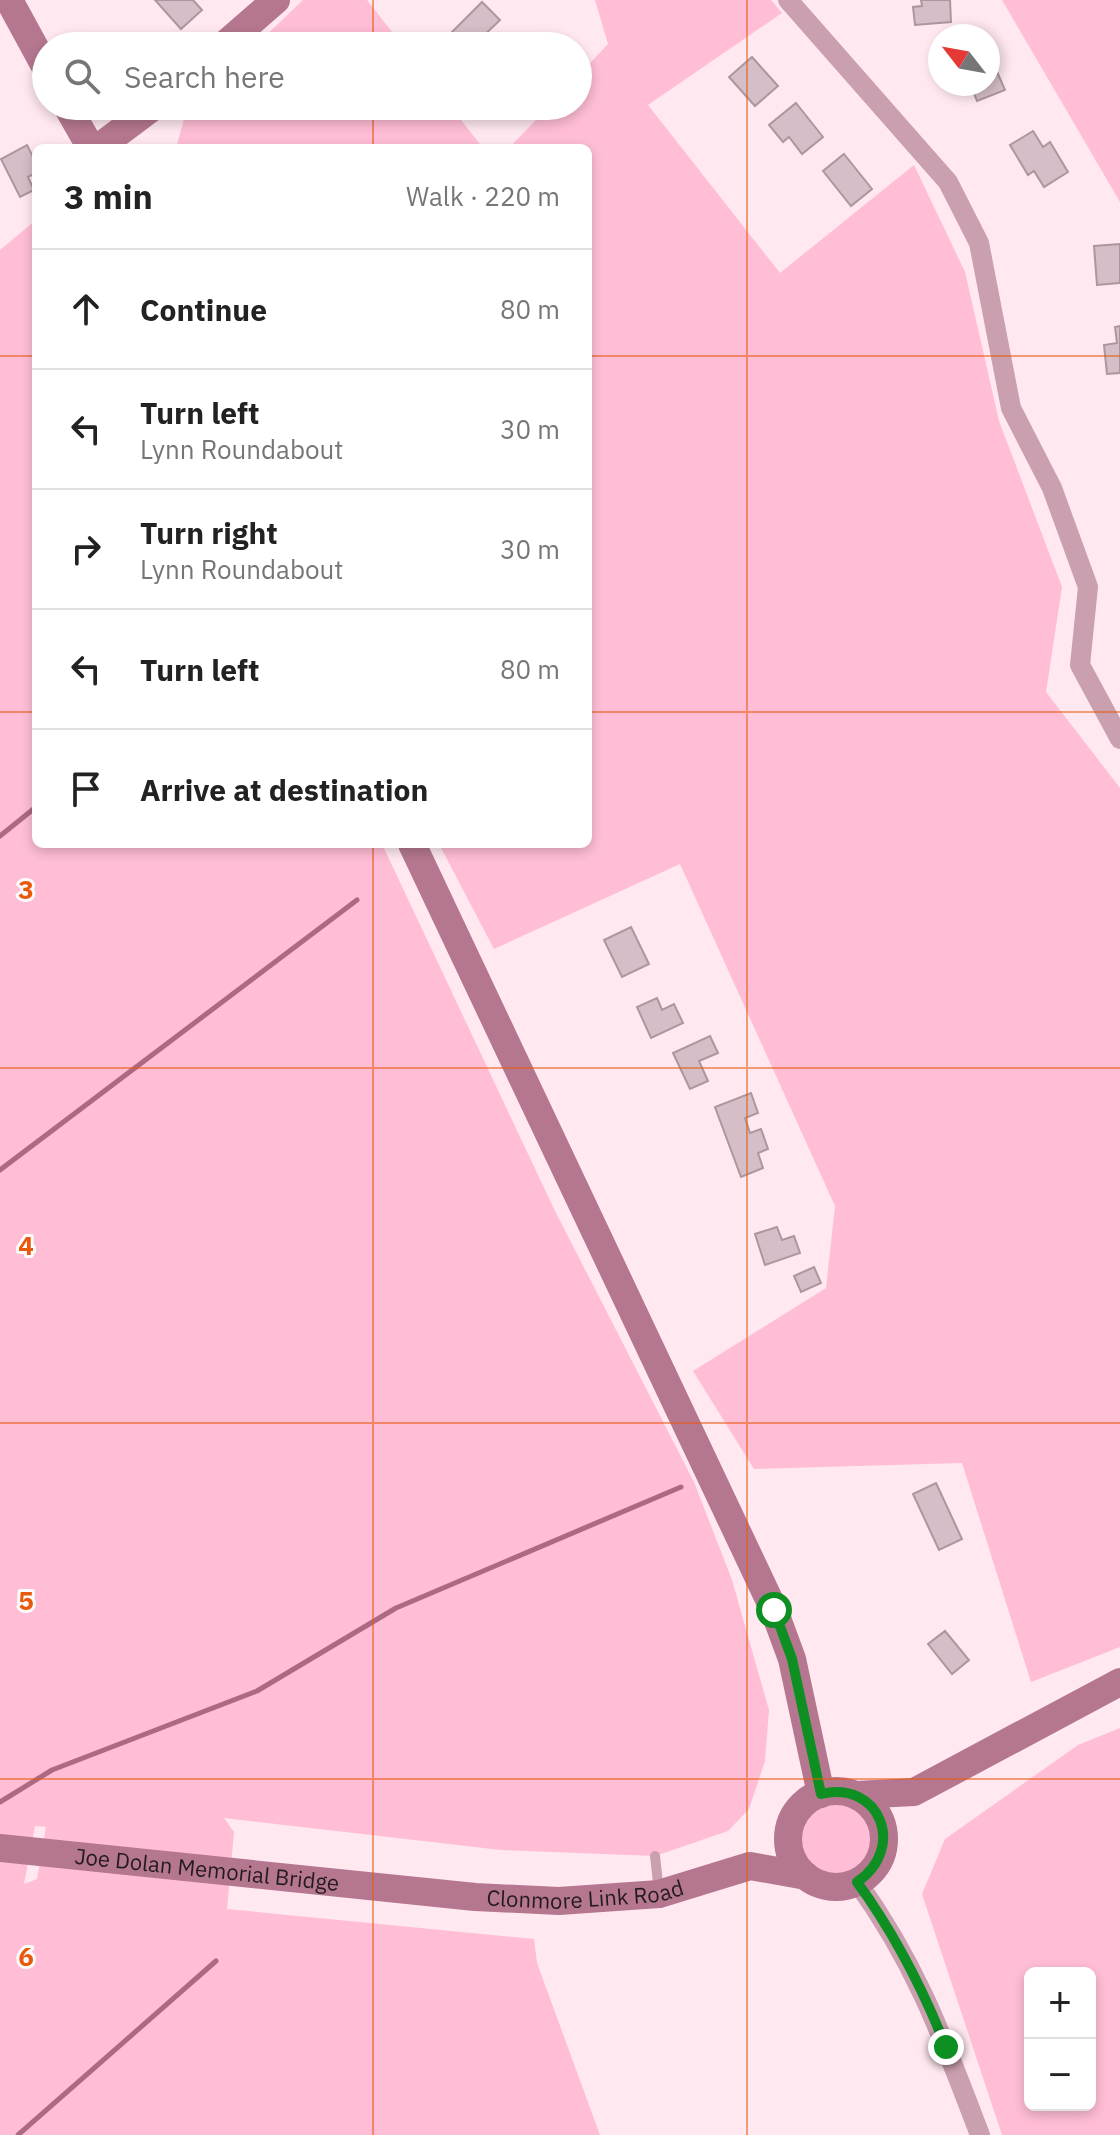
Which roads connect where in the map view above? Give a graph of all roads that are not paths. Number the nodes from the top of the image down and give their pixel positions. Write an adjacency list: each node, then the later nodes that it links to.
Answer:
1 (9, 0): 5 (main road)
2 (276, 0): 4 (main road)
3 (788, 0): 10 (street)
4 (239, 32)
5 (32, 42)
6 (75, 120): 8 (main road)
7 (135, 120): 9 (main road)
8 (89, 144)
9 (103, 144)
10 (1120, 739)
11 (414, 848): 14 (main road)
12 (1120, 1682): 13 (main road)
13 (914, 1792): 15 (main road); 17 (main road)
14 (821, 1794): 15 (main road); 16 (main road)
15 (856, 1795): 17 (main road)
16 (791, 1824): 20 (main road, Clonmore Link Road); 21 (main road)
17 (884, 1837): 22 (main road)
18 (0, 1848): 23 (main road, Joe Dolan Memorial Bridge)
19 (655, 1856): 24 (lane)
20 (750, 1866): 21 (main road, Clonmore Link Road); 24 (main road, Clonmore Link Road)
21 (806, 1876): 22 (main road)
22 (857, 1882): 25 (street)
23 (416, 1889): 24 (main road, Clonmore Link Road)
24 (659, 1894)
25 (980, 2135)

